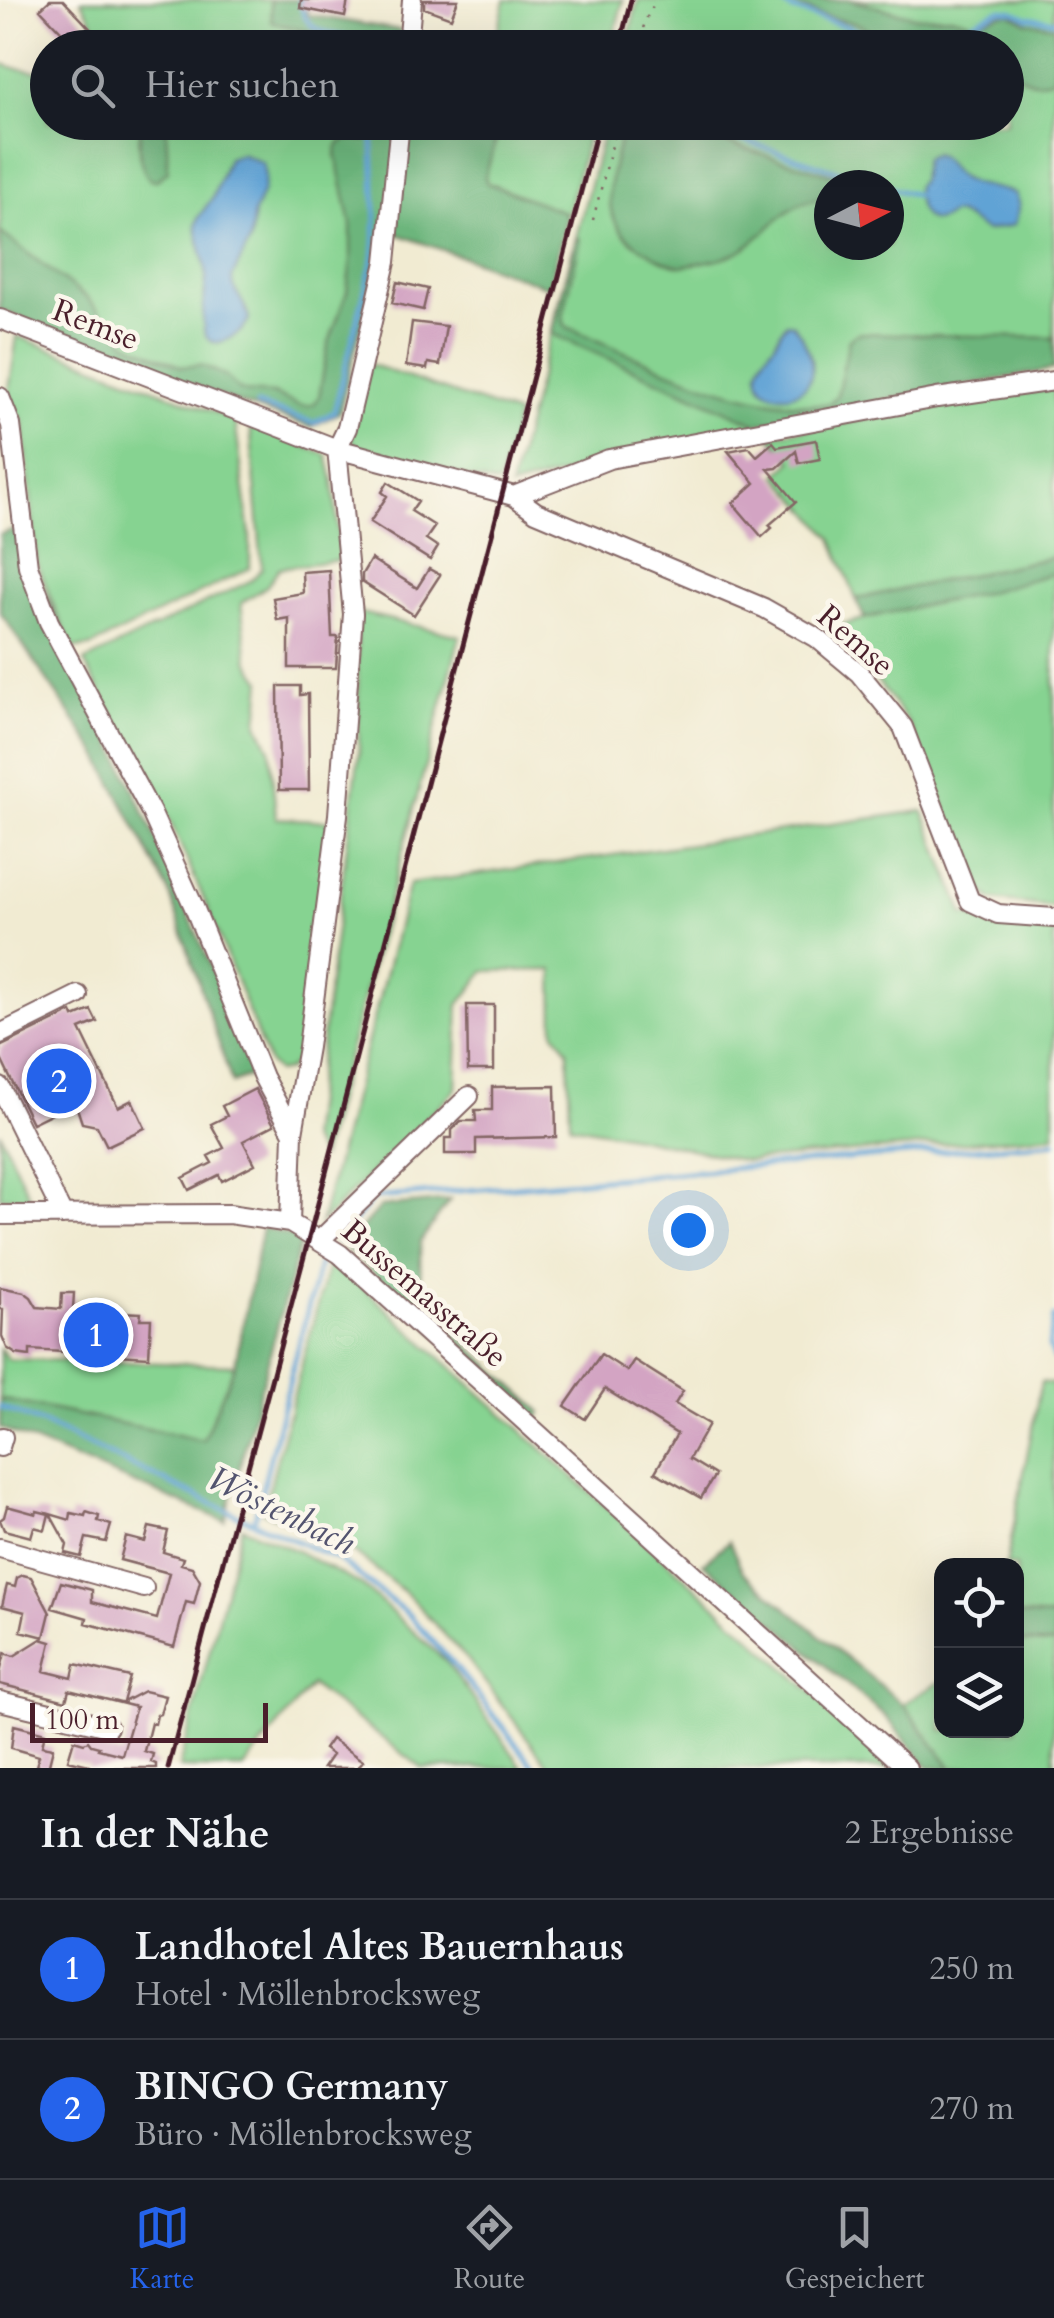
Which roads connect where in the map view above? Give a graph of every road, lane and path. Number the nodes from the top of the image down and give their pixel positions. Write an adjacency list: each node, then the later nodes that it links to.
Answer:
1 (412, 0): 3 (street)
2 (656, 0): 4 (path)
3 (410, 30)
4 (643, 30)
5 (398, 140): 11 (street)
6 (613, 140): 7 (path)
7 (593, 220)
8 (0, 320): 11 (street, Remse)
9 (1054, 382): 12 (street)
10 (0, 398): 18 (street, Bussemasstraße)
11 (337, 450): 12 (street, Remse); 18 (street)
12 (514, 496): 13 (street, Remse)
13 (1054, 918)
14 (78, 995): 15 (street)
15 (0, 1034)
16 (0, 1087): 19 (street)
17 (469, 1096): 22 (street)
18 (293, 1134): 21 (street, Bussemasstraße)
19 (62, 1214): 20 (street); 21 (street)
20 (0, 1215)
21 (290, 1222): 22 (street, Bussemasstraße)
22 (320, 1240): 27 (street, Bussemasstraße)
23 (0, 1548): 24 (street)
24 (144, 1588)
25 (0, 1701): 26 (street)
26 (108, 1727)
27 (907, 1768)

